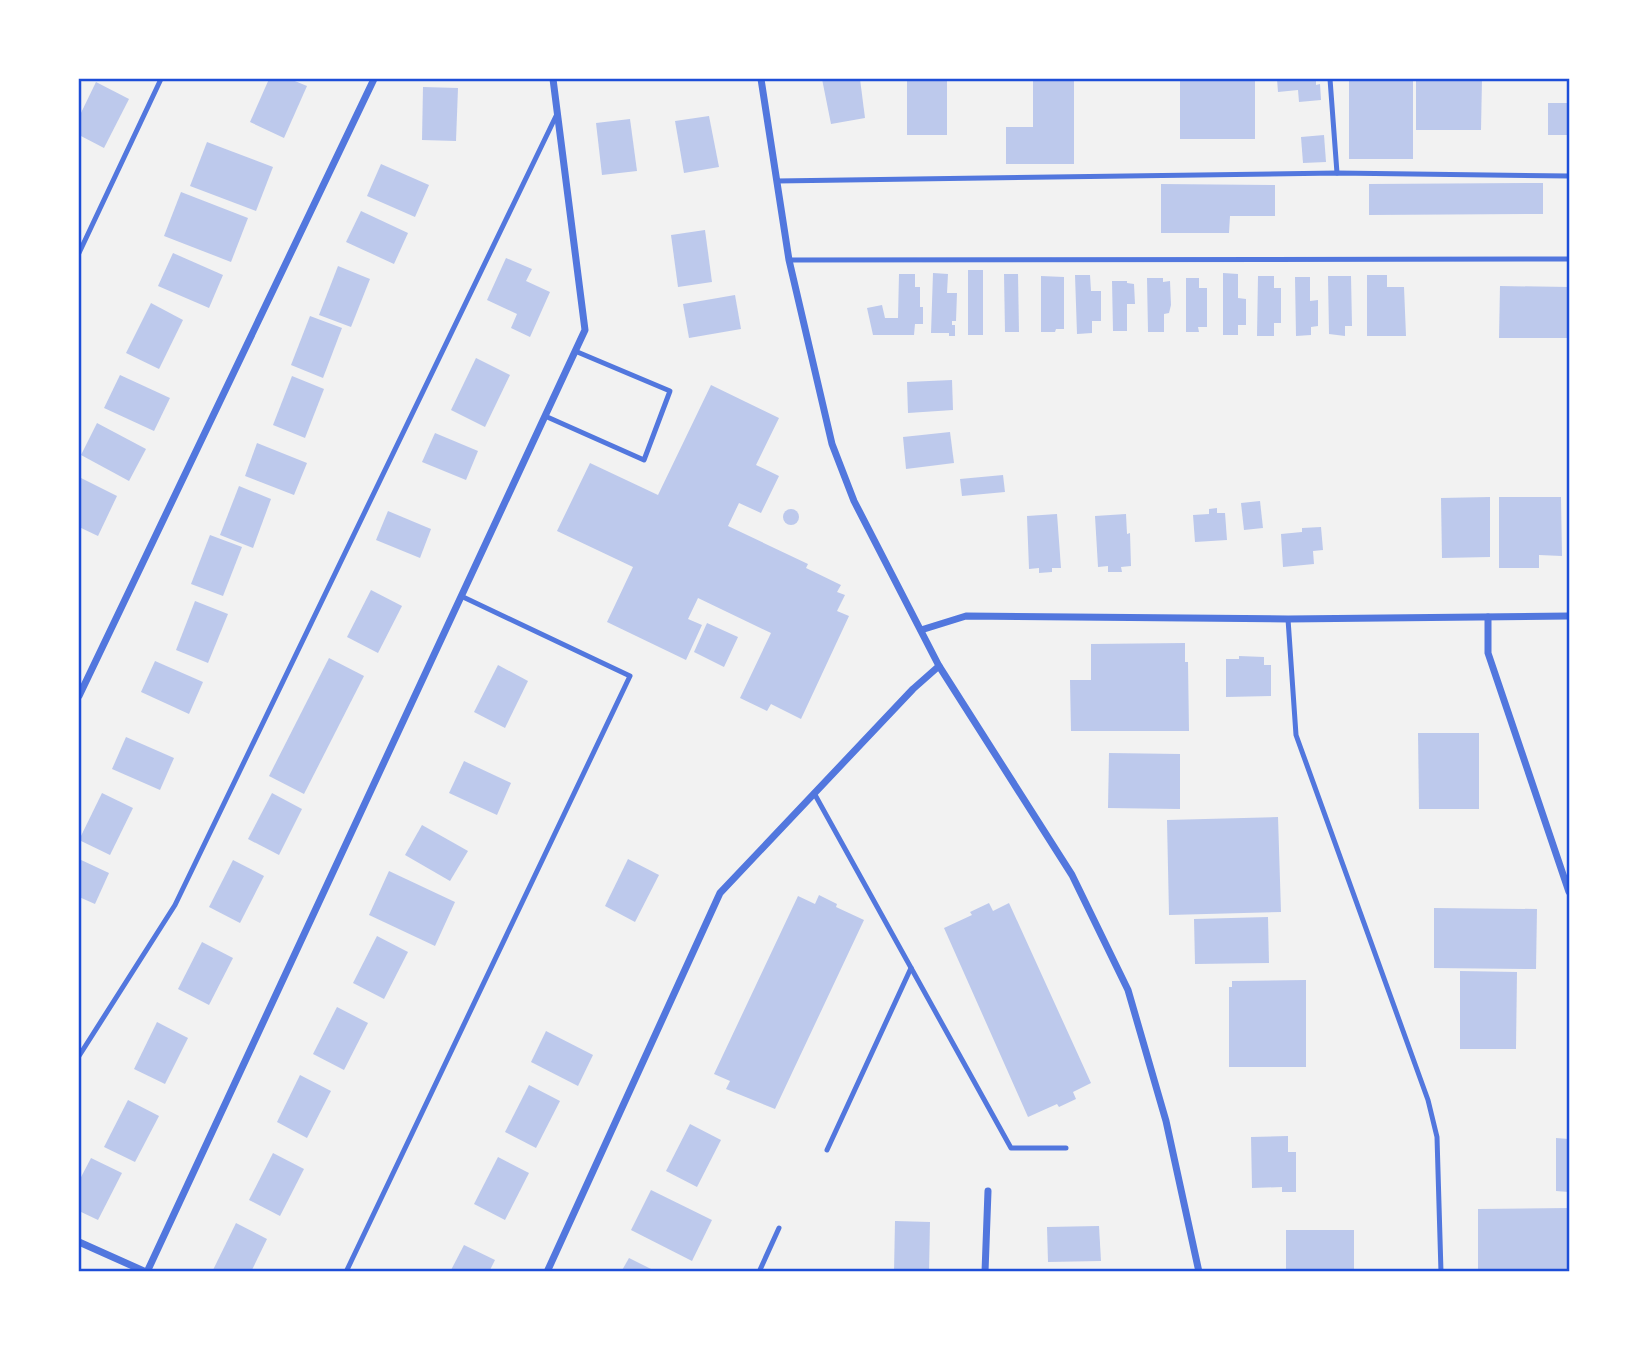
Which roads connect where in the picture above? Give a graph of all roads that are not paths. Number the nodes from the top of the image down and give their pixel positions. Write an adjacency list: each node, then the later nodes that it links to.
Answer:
1 (161, 79): 10 (lane)
2 (374, 79): 21 (street)
3 (553, 79): 6 (street)
4 (761, 79): 9 (street)
5 (1330, 79): 7 (lane)
6 (558, 111): 13 (street); 25 (lane)
7 (1337, 173): 8 (lane); 9 (lane)
8 (1569, 176)
9 (777, 181): 12 (street)
10 (79, 253)
11 (1569, 259): 12 (lane)
12 (789, 260): 19 (street)
13 (576, 351): 14 (street); 14 (lane)
14 (545, 416): 15 (street)
15 (461, 596): 31 (street); 32 (lane)
16 (1569, 616): 17 (street)
17 (1488, 617): 18 (street); 23 (street)
18 (1288, 619): 19 (street); 37 (lane)
19 (921, 630): 20 (street)
20 (939, 666): 22 (street); 36 (street)
21 (79, 696)
22 (814, 793): 24 (lane); 33 (street)
23 (1569, 892)
24 (911, 968): 26 (lane); 27 (lane)
25 (79, 1056)
26 (1066, 1148)
27 (827, 1150)
28 (988, 1191): 35 (street)
29 (779, 1228): 34 (lane)
30 (79, 1242): 31 (street)
31 (146, 1272)
32 (346, 1272)
33 (547, 1272)
34 (759, 1272)
35 (985, 1272)
36 (1199, 1272)
37 (1441, 1272)

